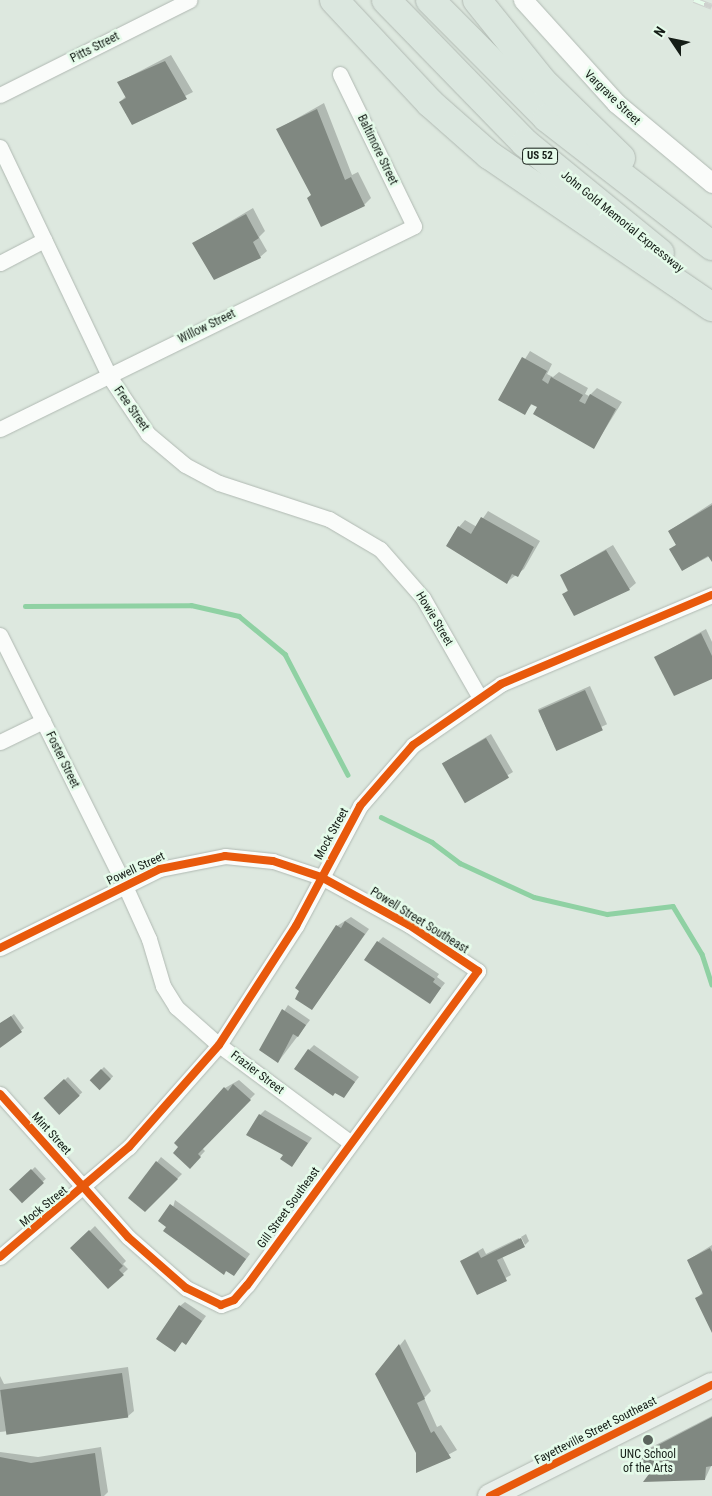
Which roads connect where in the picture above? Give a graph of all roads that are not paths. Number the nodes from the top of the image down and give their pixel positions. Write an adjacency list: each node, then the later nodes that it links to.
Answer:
1 (190, 0): 8 (street, Pitts Street)
2 (334, 0): 17 (highway)
3 (386, 0): 16 (highway, John Gold Memorial Expressway / US 52)
4 (430, 0): 14 (highway, US 52)
5 (477, 0): 13 (highway)
6 (523, 0): 10 (street, Vargrave Street)
7 (340, 74): 11 (street, Baltimore Street)
8 (0, 95)
9 (0, 147): 12 (street, Free Street)
10 (712, 183)
11 (414, 226): 18 (street, Willow Street)
12 (44, 240): 15 (street); 18 (street, Free Street)
13 (712, 242)
14 (712, 246)
15 (0, 264)
16 (712, 293)
17 (712, 307)
18 (109, 376): 19 (street, Willow Street); 20 (street, Free Street)
19 (0, 429)
20 (380, 549): 23 (street, Howie Street)
21 (712, 595): 23 (street, Mock Street)
22 (0, 634): 24 (street, Foster Street)
23 (479, 696): 26 (street, Mock Street)
24 (43, 721): 25 (street); 27 (street, Foster Street)
25 (0, 742)
26 (321, 878): 27 (street, Powell Street); 29 (street, Powell Street Southeast); 30 (street, Mock Street)
27 (125, 886): 28 (street, Powell Street); 30 (street, Frazier Street)
28 (0, 948)
29 (478, 971): 32 (street, Gill Street Southeast)
30 (219, 1045): 32 (street, Frazier Street); 33 (street, Mock Street)
31 (0, 1094): 33 (street, Mint Street)
32 (351, 1143): 33 (street, Gill Street Southeast)
33 (86, 1188): 34 (street, Mock Street)
34 (0, 1257)
35 (712, 1385): 36 (main road, Fayetteville Street Southeast)
36 (502, 1494)

